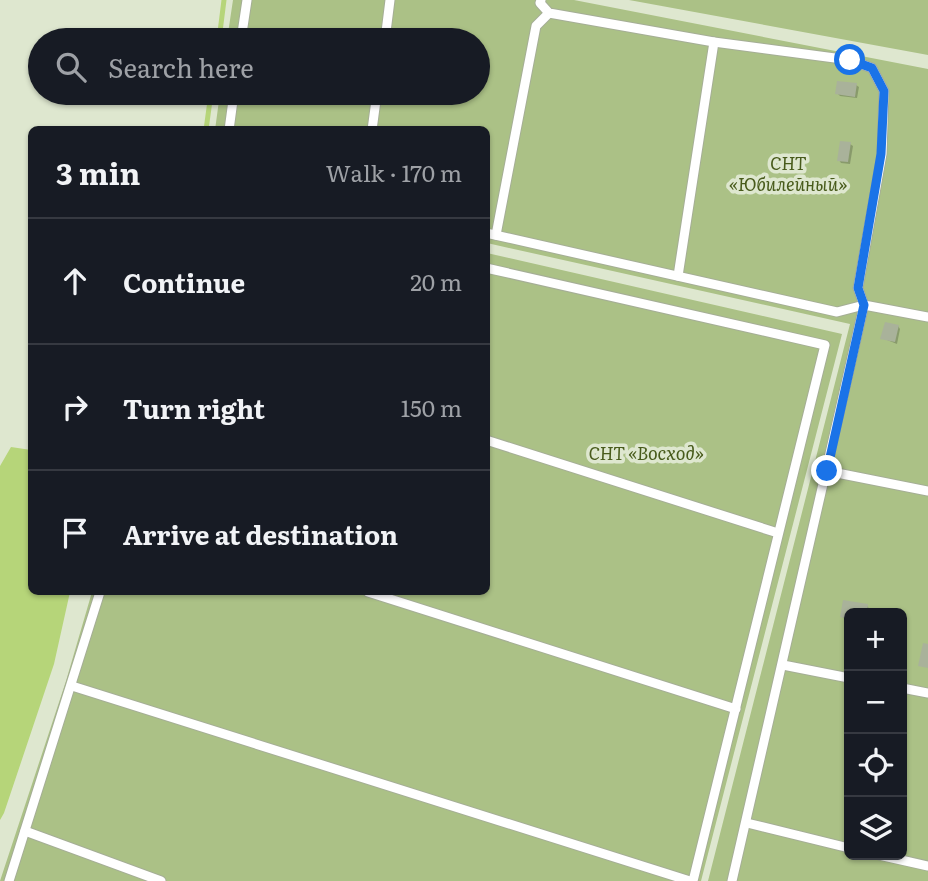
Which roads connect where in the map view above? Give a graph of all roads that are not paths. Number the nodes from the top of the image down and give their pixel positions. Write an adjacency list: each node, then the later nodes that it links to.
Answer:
1 (247, 0): 5 (lane)
2 (390, 0): 6 (lane)
3 (541, 0): 4 (lane)
4 (549, 13): 7 (lane); 12 (lane)
5 (243, 28)
6 (386, 28)
7 (714, 42): 14 (lane); 15 (lane)
8 (232, 105): 10 (lane)
9 (375, 105): 11 (lane)
10 (230, 126)
11 (373, 126)
12 (491, 234): 14 (lane)
13 (490, 269): 20 (lane)
14 (678, 276): 15 (lane)
15 (864, 305): 16 (lane); 18 (lane)
16 (928, 317)
17 (490, 441): 20 (lane)
18 (827, 471): 19 (lane); 23 (lane)
19 (928, 491)
20 (778, 533): 28 (lane)
21 (99, 595): 25 (lane)
22 (377, 595): 28 (lane)
23 (783, 665): 24 (lane); 29 (lane)
24 (844, 677)
25 (72, 686): 30 (lane); 36 (lane)
26 (907, 689): 27 (lane)
27 (928, 693)
28 (736, 709): 36 (lane)
29 (747, 823): 31 (lane); 37 (lane)
30 (25, 831): 34 (lane); 35 (lane)
31 (844, 847)
32 (901, 860): 33 (lane)
33 (928, 866)
34 (9, 881)
35 (161, 881)
36 (691, 881)
37 (732, 881)

